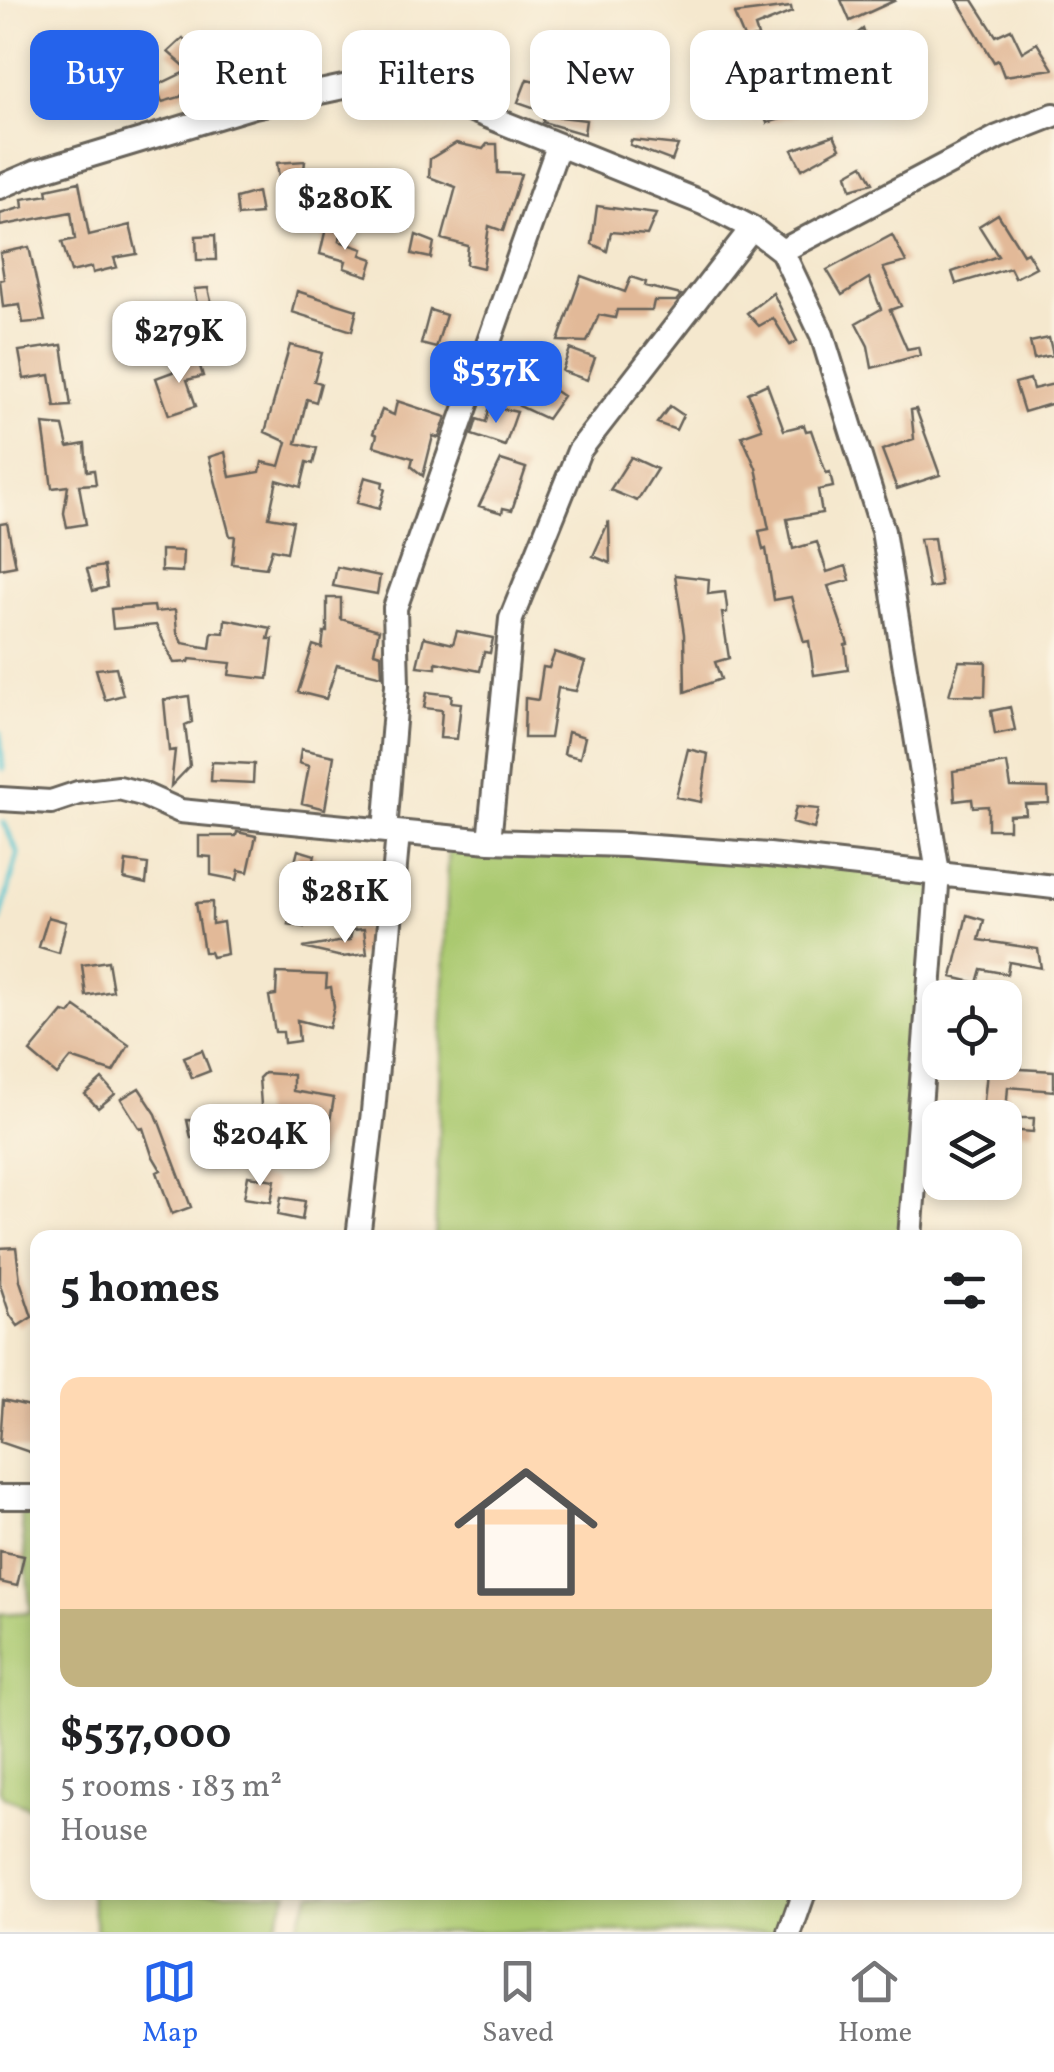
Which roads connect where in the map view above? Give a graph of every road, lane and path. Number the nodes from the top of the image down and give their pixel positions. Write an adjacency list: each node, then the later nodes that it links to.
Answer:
1 (1054, 115): 5 (street)
2 (558, 146): 3 (street); 4 (street); 7 (street)
3 (0, 187)
4 (752, 228): 5 (street); 8 (street)
5 (782, 251): 9 (street)
6 (0, 799): 7 (street)
7 (392, 832): 8 (street); 11 (street)
8 (489, 840): 9 (street)
9 (938, 873): 10 (street); 12 (street)
10 (1054, 888)
11 (359, 1230)
12 (911, 1230)
13 (0, 1497): 14 (street)
14 (30, 1497)
15 (801, 1900): 16 (street)
16 (790, 1932)

